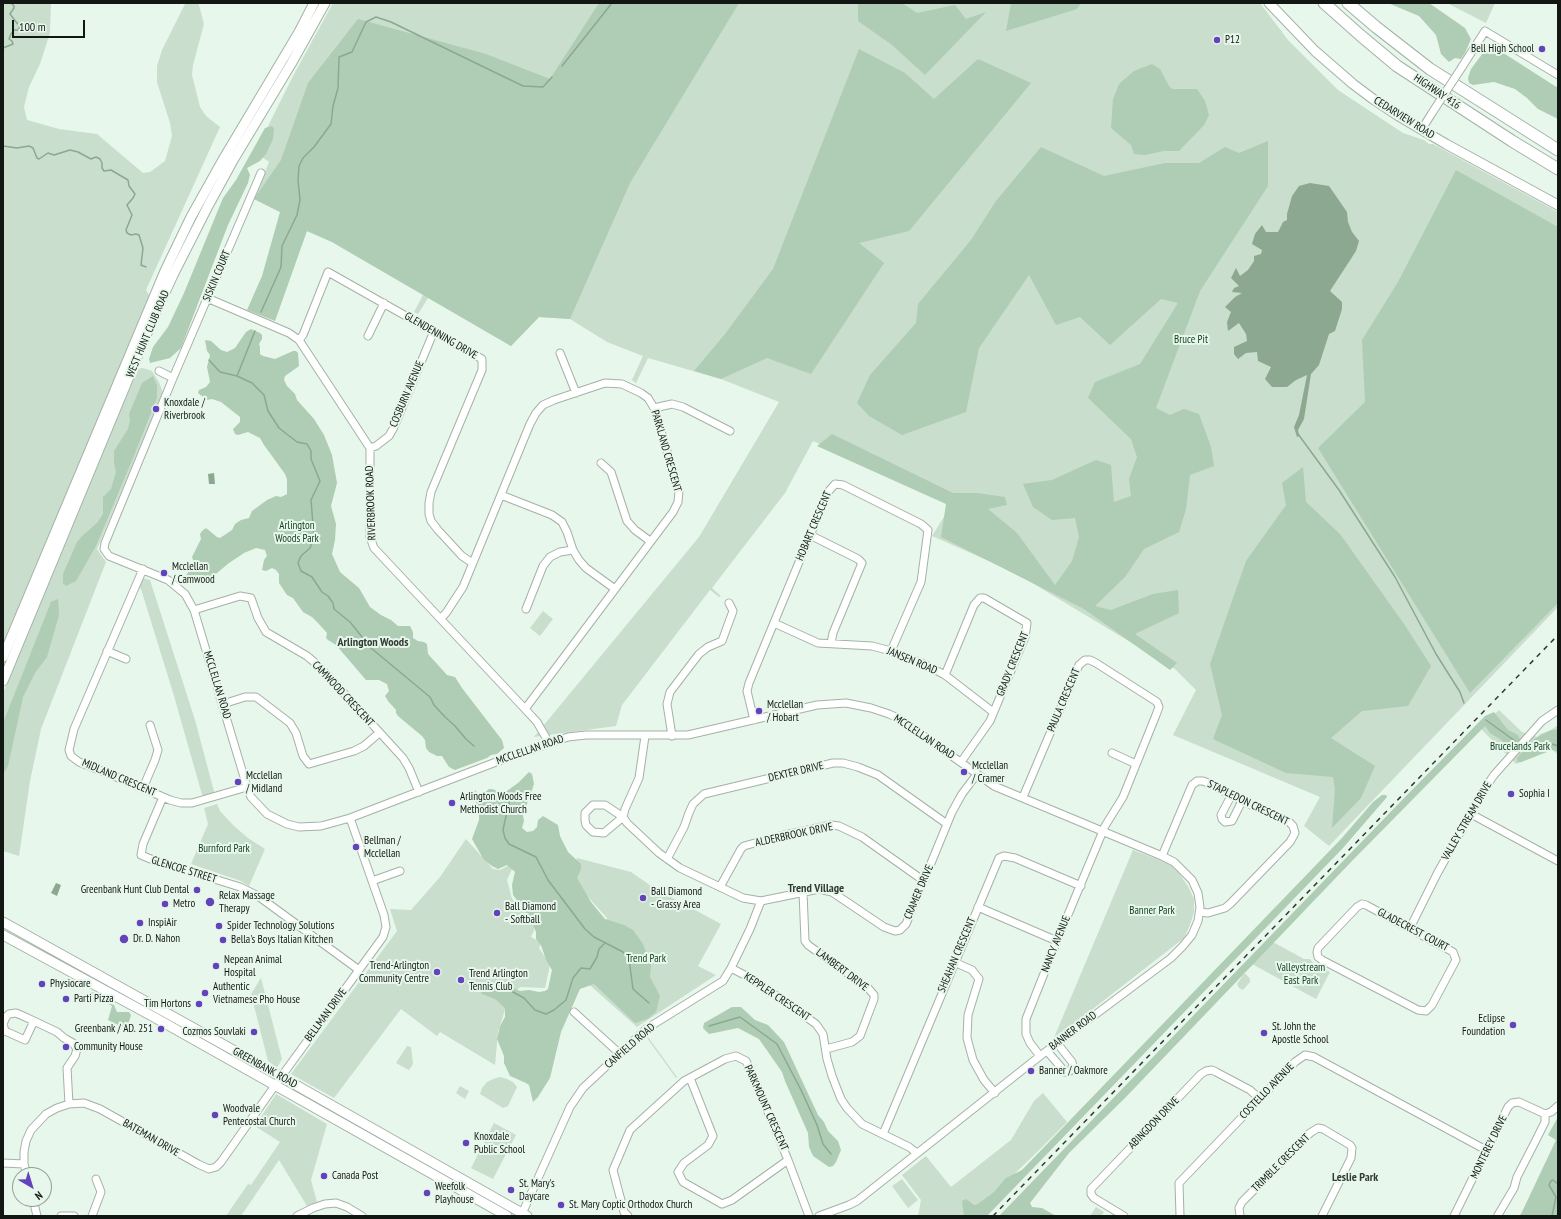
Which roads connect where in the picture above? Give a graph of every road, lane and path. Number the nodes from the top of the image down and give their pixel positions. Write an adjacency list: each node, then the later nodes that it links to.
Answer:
1 (314, 3): 41 (main road, WEST HUNT CLUB ROAD)
2 (325, 3): 44 (main road, WEST HUNT CLUB ROAD)
3 (1269, 3): 7 (main road, CEDARVIEW ROAD)
4 (1324, 3): 9 (highway, HIGHWAY 416)
5 (1348, 3): 8 (highway, HIGHWAY 416)
6 (1558, 75): 7 (street, bridge)
7 (1422, 129): 11 (main road, CEDARVIEW ROAD)
8 (1558, 150)
9 (1558, 169)
10 (261, 173): 12 (street, SISKIN COURT)
11 (1558, 205)
12 (207, 298): 16 (street); 19 (street, SISKIN COURT)
13 (384, 303): 14 (street, GLENDENNING DRIVE); 15 (street); 16 (street, GLENDENNING DRIVE)
14 (434, 331): 23 (street, COSBURN AVENUE); 30 (street, GLENDENNING DRIVE)
15 (368, 336)
16 (299, 340): 23 (street)
17 (560, 353): 20 (street)
18 (159, 371): 19 (street)
19 (173, 378): 28 (street, SISKIN COURT)
20 (576, 392): 21 (street, PARKLAND CRESCENT); 25 (street, PARKLAND CRESCENT)
21 (654, 408): 22 (street); 27 (street, PARKLAND CRESCENT)
22 (730, 431)
23 (370, 448): 36 (street, RIVERBROOK ROAD)
24 (601, 464): 27 (street)
25 (501, 495): 29 (street); 30 (street, PARKLAND CRESCENT)
26 (810, 535): 37 (street, HOBART CRESCENT); 38 (street); 40 (street, HOBART CRESCENT)
27 (650, 541): 32 (street, PARKLAND CRESCENT)
28 (104, 549): 31 (street, MCCLELLAN ROAD)
29 (573, 550): 32 (street); 34 (street)
30 (472, 562): 36 (street, PARKLAND CRESCENT)
31 (143, 569): 35 (street, MCCLELLAN ROAD); 39 (street, MIDLAND CRESCENT)
32 (615, 589): 46 (street, PARKLAND CRESCENT)
33 (729, 603): 53 (street)
34 (526, 609)
35 (194, 610): 45 (street, MCCLELLAN ROAD); 51 (street, CAMWOOD CRESCENT)
36 (441, 618): 46 (street, RIVERBROOK ROAD)
37 (774, 623): 38 (street, JANSEN ROAD); 49 (street, HOBART CRESCENT)
38 (831, 643): 40 (street, JANSEN ROAD)
39 (107, 651): 42 (street); 60 (street, MIDLAND CRESCENT)
40 (891, 651): 43 (street, JANSEN ROAD)
41 (3, 657)
42 (126, 658)
43 (945, 675): 48 (street, JANSEN ROAD); 48 (street, GRADY CRESCENT)
44 (3, 681)
45 (223, 704): 51 (street); 59 (street, MCCLELLAN ROAD)
46 (526, 709): 54 (street, RIVERBROOK ROAD)
47 (1558, 710): 66 (street, VALLEY STREAM DRIVE)
48 (993, 712): 56 (street, GRADY CRESCENT)
49 (754, 720): 53 (street, MCCLELLAN ROAD); 56 (street, MCCLELLAN ROAD)
50 (150, 725): 60 (street)
51 (379, 733): 61 (street, CAMWOOD CRESCENT)
52 (645, 736): 53 (street, MCCLELLAN ROAD); 54 (street, MCCLELLAN ROAD); 67 (street)
53 (672, 736)
54 (550, 743): 61 (street, MCCLELLAN ROAD)
55 (1112, 753): 57 (street)
56 (961, 762): 58 (street, MCCLELLAN ROAD)
57 (1136, 764): 64 (street, PAULA CRESCENT); 70 (street, PAULA CRESCENT)
58 (977, 774): 64 (street, MCCLELLAN ROAD); 69 (street, CRAMER DRIVE)
59 (247, 787): 63 (street, MIDLAND CRESCENT); 68 (street, MCCLELLAN ROAD)
60 (143, 788): 63 (street, MIDLAND CRESCENT)
61 (419, 792): 68 (street, MCCLELLAN ROAD)
62 (1231, 796): 65 (street, STAPLEDON CRESCENT); 65 (street); 71 (street, STAPLEDON CRESCENT)
63 (163, 797): 91 (street, GLENCOE STREET)
64 (1023, 797): 70 (street, MCCLELLAN ROAD)
65 (1242, 801): 82 (street, STAPLEDON CRESCENT)
66 (1471, 814): 73 (street); 84 (street, VALLEY STREAM DRIVE)
67 (623, 817): 67 (street); 72 (street, CRAMER DRIVE)
68 (350, 818): 75 (street, BELLMAN DRIVE)
69 (947, 824): 72 (street, DEXTER DRIVE); 76 (street, CRAMER DRIVE)
70 (1103, 831): 71 (street, BANNER ROAD); 77 (street, NANCY AVENUE)
71 (1162, 856): 82 (street, BANNER ROAD)
72 (667, 859): 78 (street, CRAMER DRIVE)
73 (1558, 861)
74 (400, 872): 75 (street)
75 (372, 881): 91 (street, BELLMAN DRIVE)
76 (924, 881): 78 (street, ALDERBROOK DRIVE); 79 (street, CRAMER DRIVE)
77 (1081, 886): 81 (street, SHEAHAN CRESCENT); 86 (street, NANCY AVENUE)
78 (720, 887): 80 (street, CRAMER DRIVE)
79 (803, 892): 80 (street, CRAMER DRIVE); 95 (street, LAMBERT DRIVE)
80 (761, 901): 90 (street, CANFIELD ROAD)
81 (978, 907): 86 (street); 89 (street, SHEAHAN CRESCENT)
82 (1200, 912): 94 (street, BANNER ROAD)
83 (3, 922): 87 (main road, GREENBANK ROAD)
84 (1410, 928): 84 (street, GLADECREST COURT)
85 (3, 935): 88 (main road, GREENBANK ROAD)
86 (1057, 941): 98 (street, NANCY AVENUE)
87 (40, 944): 88 (main road); 99 (main road, GREENBANK ROAD)
88 (36, 953): 101 (main road, GREENBANK ROAD)
89 (954, 962): 102 (street); 107 (street, SHEAHAN CRESCENT)
90 (731, 968): 95 (street, KEPPLER CRESCENT); 97 (street, CANFIELD ROAD)
91 (359, 970): 99 (street, BELLMAN DRIVE)
92 (574, 1012): 97 (street)
93 (34, 1021): 93 (street); 104 (street)
94 (1057, 1043): 96 (street, BANNER ROAD); 96 (street)
95 (826, 1049): 107 (street, KEPPLER CRESCENT)
96 (1047, 1051): 98 (street, BANNER ROAD)
97 (619, 1053): 117 (street, CANFIELD ROAD)
98 (1040, 1056): 102 (street, BANNER ROAD)
99 (281, 1077): 101 (street, BATEMAN DRIVE); 114 (main road, GREENBANK ROAD)
100 (690, 1078): 110 (street, PARKMOUNT CRESCENT); 110 (street); 125 (street, PARKMOUNT CRESCENT)
101 (275, 1085): 104 (street, BATEMAN DRIVE); 116 (main road, GREENBANK ROAD)
102 (995, 1093): 109 (street, BANNER ROAD)
103 (1260, 1099): 108 (street, COSTELLO AVENUE); 128 (street, ABINGDON DRIVE); 129 (street, COSTELLO AVENUE)
104 (69, 1104): 112 (street, BATEMAN DRIVE)
105 (1558, 1106): 106 (street)
106 (1545, 1114): 108 (street, MONTEREY DRIVE); 118 (street)
107 (883, 1134): 109 (street, KEPPLER CRESCENT)
108 (1486, 1150): 132 (street, MONTEREY DRIVE)
109 (917, 1154): 127 (street, BANNER ROAD)
110 (788, 1160): 126 (street, PARKMOUNT CRESCENT)
111 (3, 1163): 112 (street)
112 (24, 1164): 113 (street, BATEMAN DRIVE)
113 (25, 1167)
114 (449, 1172): 116 (main road); 117 (main road, GREENBANK ROAD)
115 (96, 1179): 121 (street)
116 (446, 1181): 124 (main road, GREENBANK ROAD)
117 (522, 1215)
118 (1498, 1215)
119 (61, 1216): 120 (street)
120 (74, 1216)
121 (92, 1216)
122 (297, 1216): 123 (street)
123 (362, 1216)
124 (508, 1216)
125 (628, 1216)
126 (810, 1216)
127 (819, 1216)
128 (1124, 1216)
129 (1180, 1216)
130 (1240, 1216): 131 (street, TRIMBLE CRESCENT)
131 (1322, 1216)
132 (1454, 1216)

